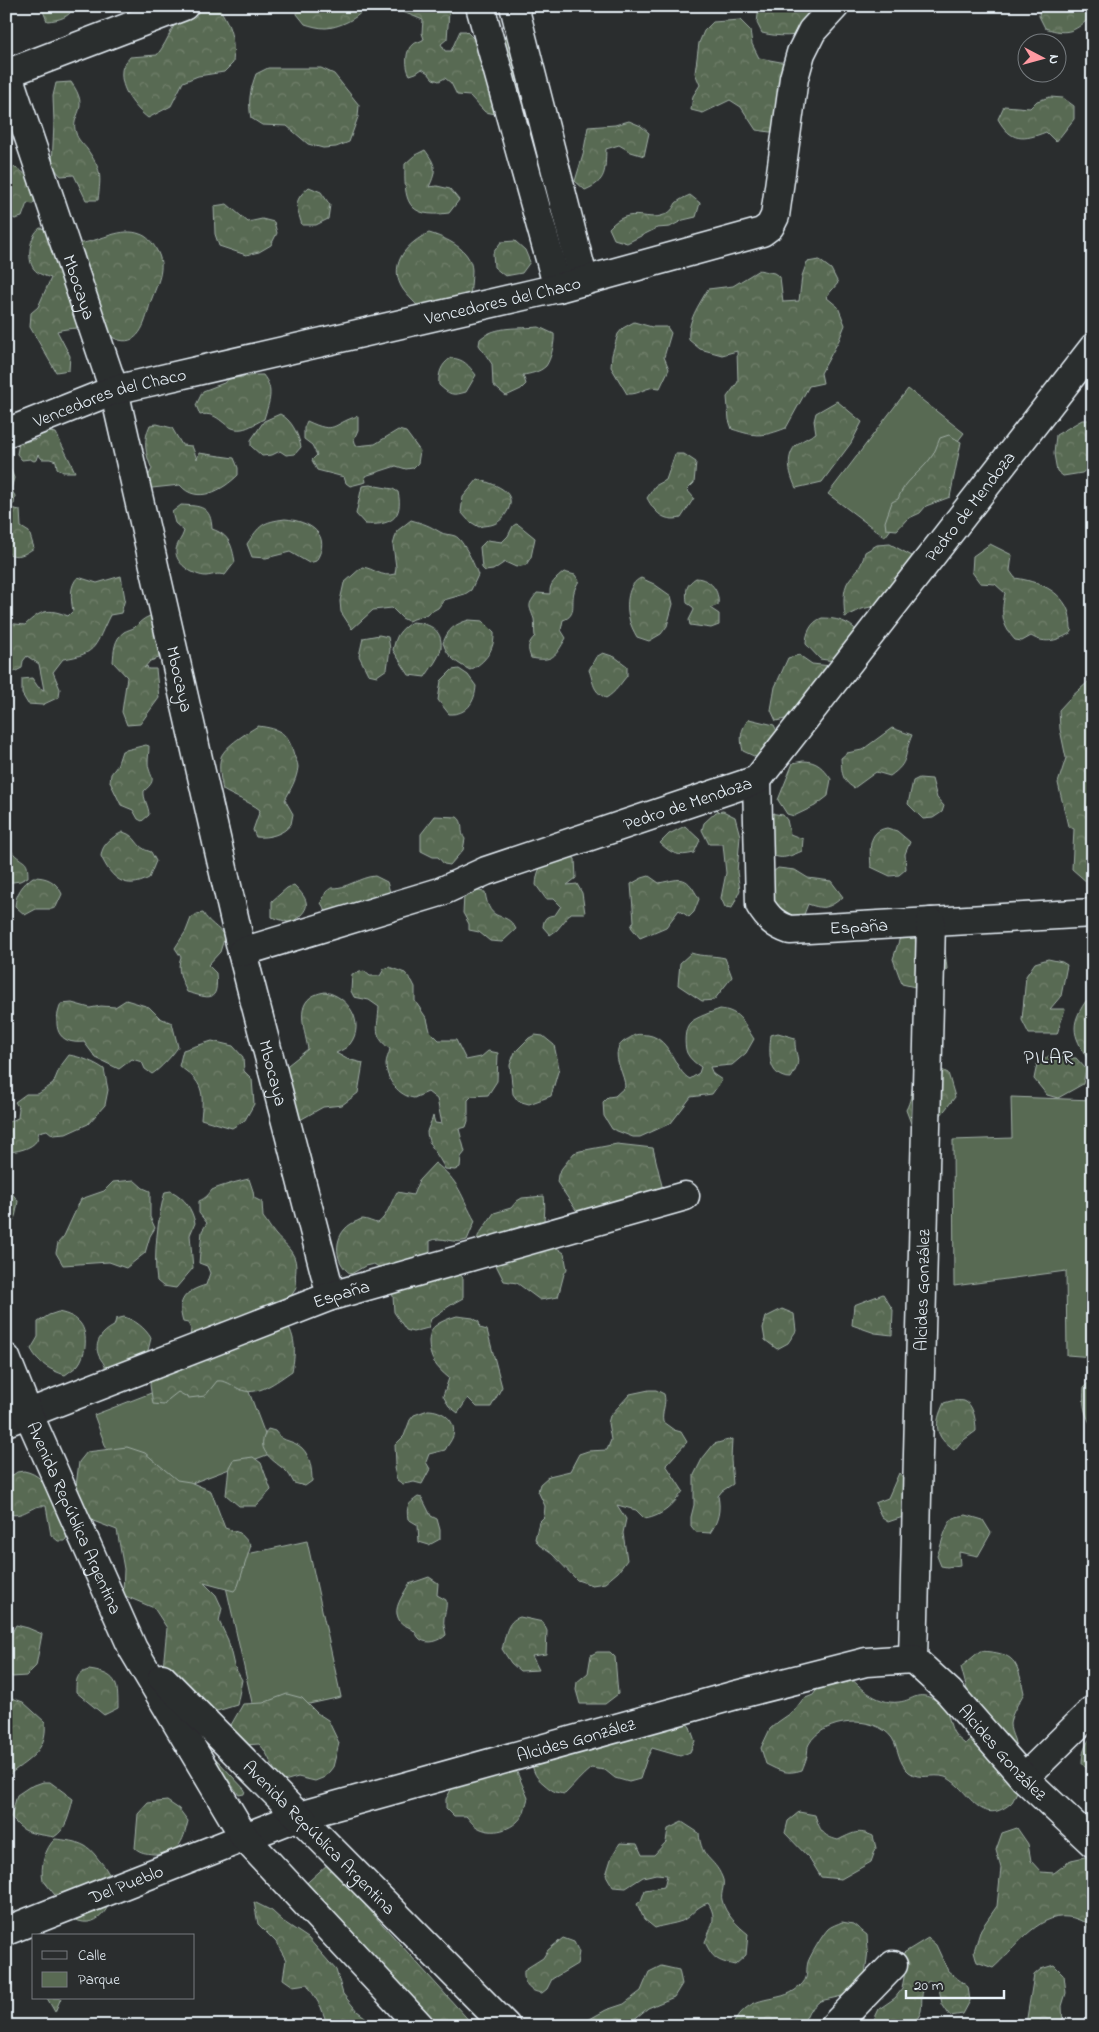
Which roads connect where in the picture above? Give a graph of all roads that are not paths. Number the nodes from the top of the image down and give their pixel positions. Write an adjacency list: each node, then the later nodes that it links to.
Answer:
1 (184, 6): 5 (street)
2 (480, 6): 7 (street)
3 (514, 6): 6 (street)
4 (835, 6): 8 (street, Vencedores del Chaco)
5 (7, 71): 11 (street, Mbocaya)
6 (546, 132): 7 (street); 8 (street)
7 (516, 140): 9 (street)
8 (584, 281): 9 (street, Vencedores del Chaco)
9 (558, 288): 11 (street, Vencedores del Chaco)
10 (1093, 348): 13 (street, Pedro de Mendoza)
11 (114, 390): 12 (street, Vencedores del Chaco); 16 (street, Mbocaya)
12 (6, 432)
13 (757, 780): 15 (street, España); 16 (street, Pedro de Mendoza)
14 (1093, 913): 15 (street, España)
15 (932, 922): 22 (street, Alcides González)
16 (242, 952): 18 (street, Mbocaya)
17 (685, 1196): 18 (street, España)
18 (331, 1296): 20 (street, España)
19 (6, 1358): 20 (street, Avenida República Argentina)
20 (17, 1417): 21 (street, Avenida República Argentina)
21 (133, 1648): 25 (street, Avenida República Argentina); 26 (street, Avenida República Argentina)
22 (913, 1659): 24 (street, Alcides González); 25 (street, Alcides González)
23 (1093, 1710): 24 (street)
24 (1024, 1778): 27 (street, Alcides González)
25 (299, 1816): 26 (street, Alcides González); 31 (street, Avenida República Argentina)
26 (246, 1838): 28 (street, Del Pueblo); 30 (street, Avenida República Argentina)
27 (1093, 1843)
28 (6, 1931)
29 (893, 1965): 32 (street)
30 (420, 2026)
31 (506, 2026)
32 (834, 2026)

